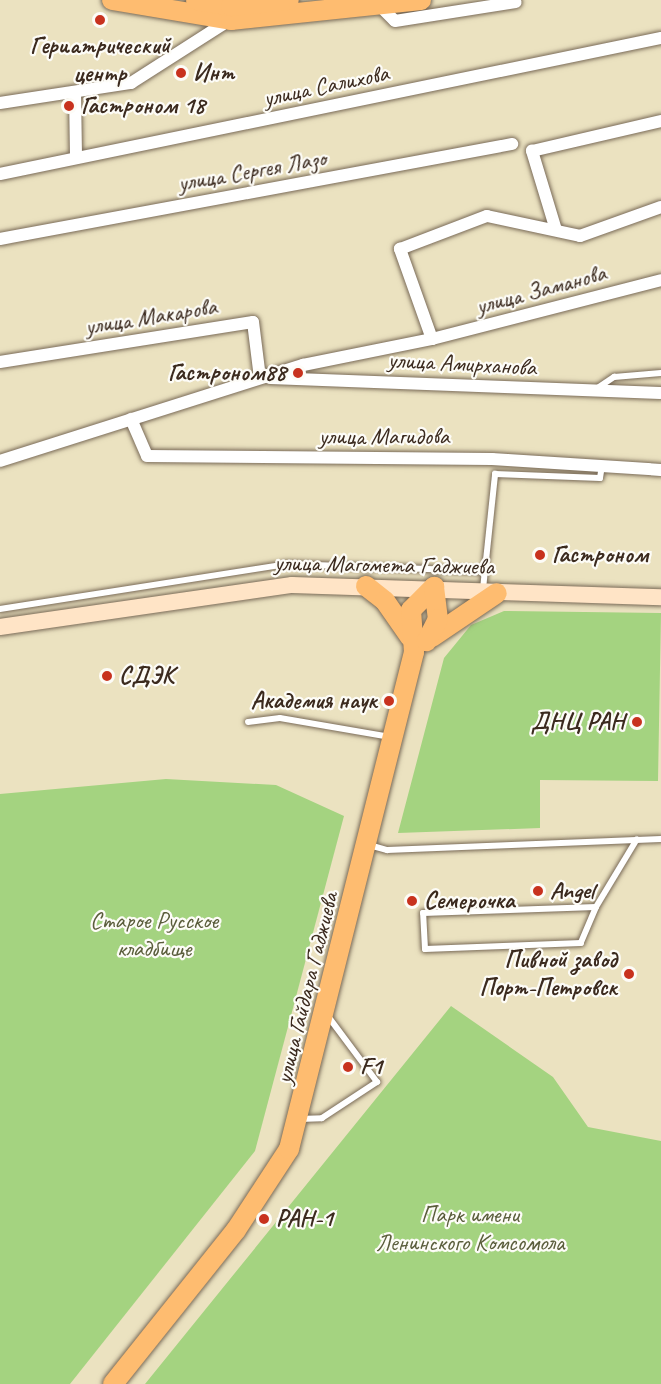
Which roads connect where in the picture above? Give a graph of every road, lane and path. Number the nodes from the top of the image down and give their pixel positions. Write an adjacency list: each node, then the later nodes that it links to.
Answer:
1 (112, 0): 7 (main road)
2 (196, 0): 7 (main road)
3 (289, 0): 7 (main road)
4 (421, 0): 6 (main road)
5 (519, 1): 6 (street)
6 (377, 3): 7 (main road)
7 (231, 13): 9 (street)
8 (661, 38): 13 (street, улица Салихова)
9 (75, 92): 10 (street); 13 (street)
10 (0, 103)
11 (661, 122): 16 (street)
12 (512, 144): 17 (street, улица Сергея Лазо)
13 (76, 158): 14 (street, улица Салихова)
14 (0, 174)
15 (661, 207): 16 (street, улица Заманова)
16 (555, 230): 19 (street, улица Заманова)
17 (0, 239)
18 (661, 280): 19 (street, улица Заманова)
19 (432, 339): 22 (street, улица Заманова)
20 (0, 362): 22 (street, улица Макарова)
21 (661, 373): 23 (lane)
22 (260, 378): 23 (street, улица Амирханова); 25 (street)
23 (593, 391): 24 (street, улица Амирханова)
24 (661, 393)
25 (131, 419): 26 (street); 27 (street, улица Магидова)
26 (0, 461)
27 (602, 466): 28 (street, улица Магидова); 29 (lane)
28 (661, 470)
29 (484, 571): 32 (lane); 34 (lane)
30 (366, 586): 31 (main road, улица Магомета Гаджиева); 35 (main road, улица Магомета Гаджиева); 36 (main road)
31 (433, 589): 32 (main road, улица Магомета Гаджиева); 35 (main road, улица Магомета Гаджиева); 36 (main road); 36 (main road)
32 (490, 591): 33 (main road, улица Магомета Гаджиева); 36 (main road, улица Гайдара Гаджиева)
33 (661, 596)
34 (0, 609)
35 (0, 625)
36 (417, 644): 38 (main road, улица Гайдара Гаджиева)
37 (248, 722): 38 (lane)
38 (393, 737): 41 (main road, улица Гайдара Гаджиева); 43 (main road, улица Гайдара Гаджиева)
39 (637, 839): 40 (lane); 41 (lane); 42 (lane)
40 (661, 839)
41 (369, 845): 43 (main road, улица Гайдара Гаджиева)
42 (596, 907): 42 (lane)
43 (326, 1014): 44 (main road, улица Гайдара Гаджиева); 44 (lane)
44 (299, 1119): 45 (main road, улица Гайдара Гаджиева)
45 (115, 1384)

